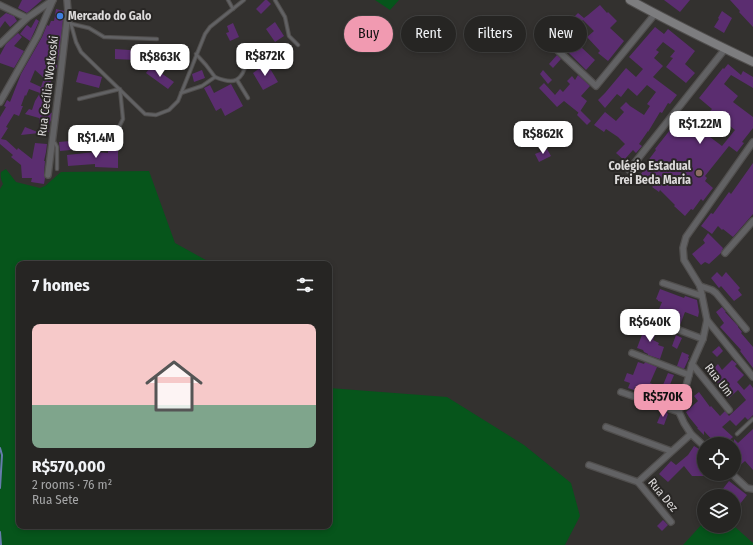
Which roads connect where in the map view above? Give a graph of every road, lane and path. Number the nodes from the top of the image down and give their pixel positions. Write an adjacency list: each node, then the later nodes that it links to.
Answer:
1 (53, 0): 11 (street); 27 (street)
2 (67, 0): 9 (street, Rua Cecília Wotkoski)
3 (228, 0): 8 (lane)
4 (244, 0): 8 (lane)
5 (275, 0): 15 (lane)
6 (630, 0): 10 (street)
7 (0, 5): 11 (street)
8 (233, 9): 18 (lane)
9 (68, 11): 12 (lane); 30 (street, Rua Cecília Wotkoski)
10 (655, 14): 16 (street); 17 (street)
11 (27, 18): 14 (street)
12 (71, 24): 13 (lane); 23 (lane)
13 (157, 39)
14 (0, 44)
15 (298, 45)
16 (725, 49): 20 (street); 32 (street)
17 (559, 52)
18 (196, 54): 21 (lane); 24 (lane)
19 (258, 55): 22 (lane)
20 (753, 62)
21 (215, 76): 22 (lane); 24 (lane)
22 (237, 80): 25 (lane)
23 (120, 89): 24 (lane); 26 (lane); 28 (lane)
24 (180, 93)
25 (248, 98)
26 (80, 99)
27 (0, 102)
28 (112, 141)
29 (753, 142): 37 (street)
30 (52, 143): 31 (lane); 33 (street, Rua Cecília Wotkoski)
31 (57, 169)
32 (629, 170)
33 (48, 175)
34 (753, 221): 35 (street)
35 (725, 252)
36 (663, 283): 38 (street)
37 (700, 286): 38 (street); 41 (street)
38 (702, 296): 40 (street)
39 (647, 318): 42 (street)
40 (707, 320): 42 (street); 46 (street)
41 (746, 329)
42 (703, 339): 44 (street)
43 (632, 353): 45 (street)
44 (692, 364): 45 (street); 48 (street, Rua Um)
45 (689, 375): 49 (street)
46 (753, 377)
47 (621, 392): 49 (street)
48 (729, 410)
49 (679, 412): 52 (street)
50 (753, 419): 53 (lane)
51 (606, 426): 55 (street)
52 (691, 434): 54 (street); 55 (street)
53 (737, 434)
54 (697, 440)
55 (671, 451): 58 (street)
56 (589, 465): 58 (street)
57 (740, 481): 59 (street)
58 (638, 482): 60 (street, Rua Dez)
59 (753, 489)
60 (671, 522)

